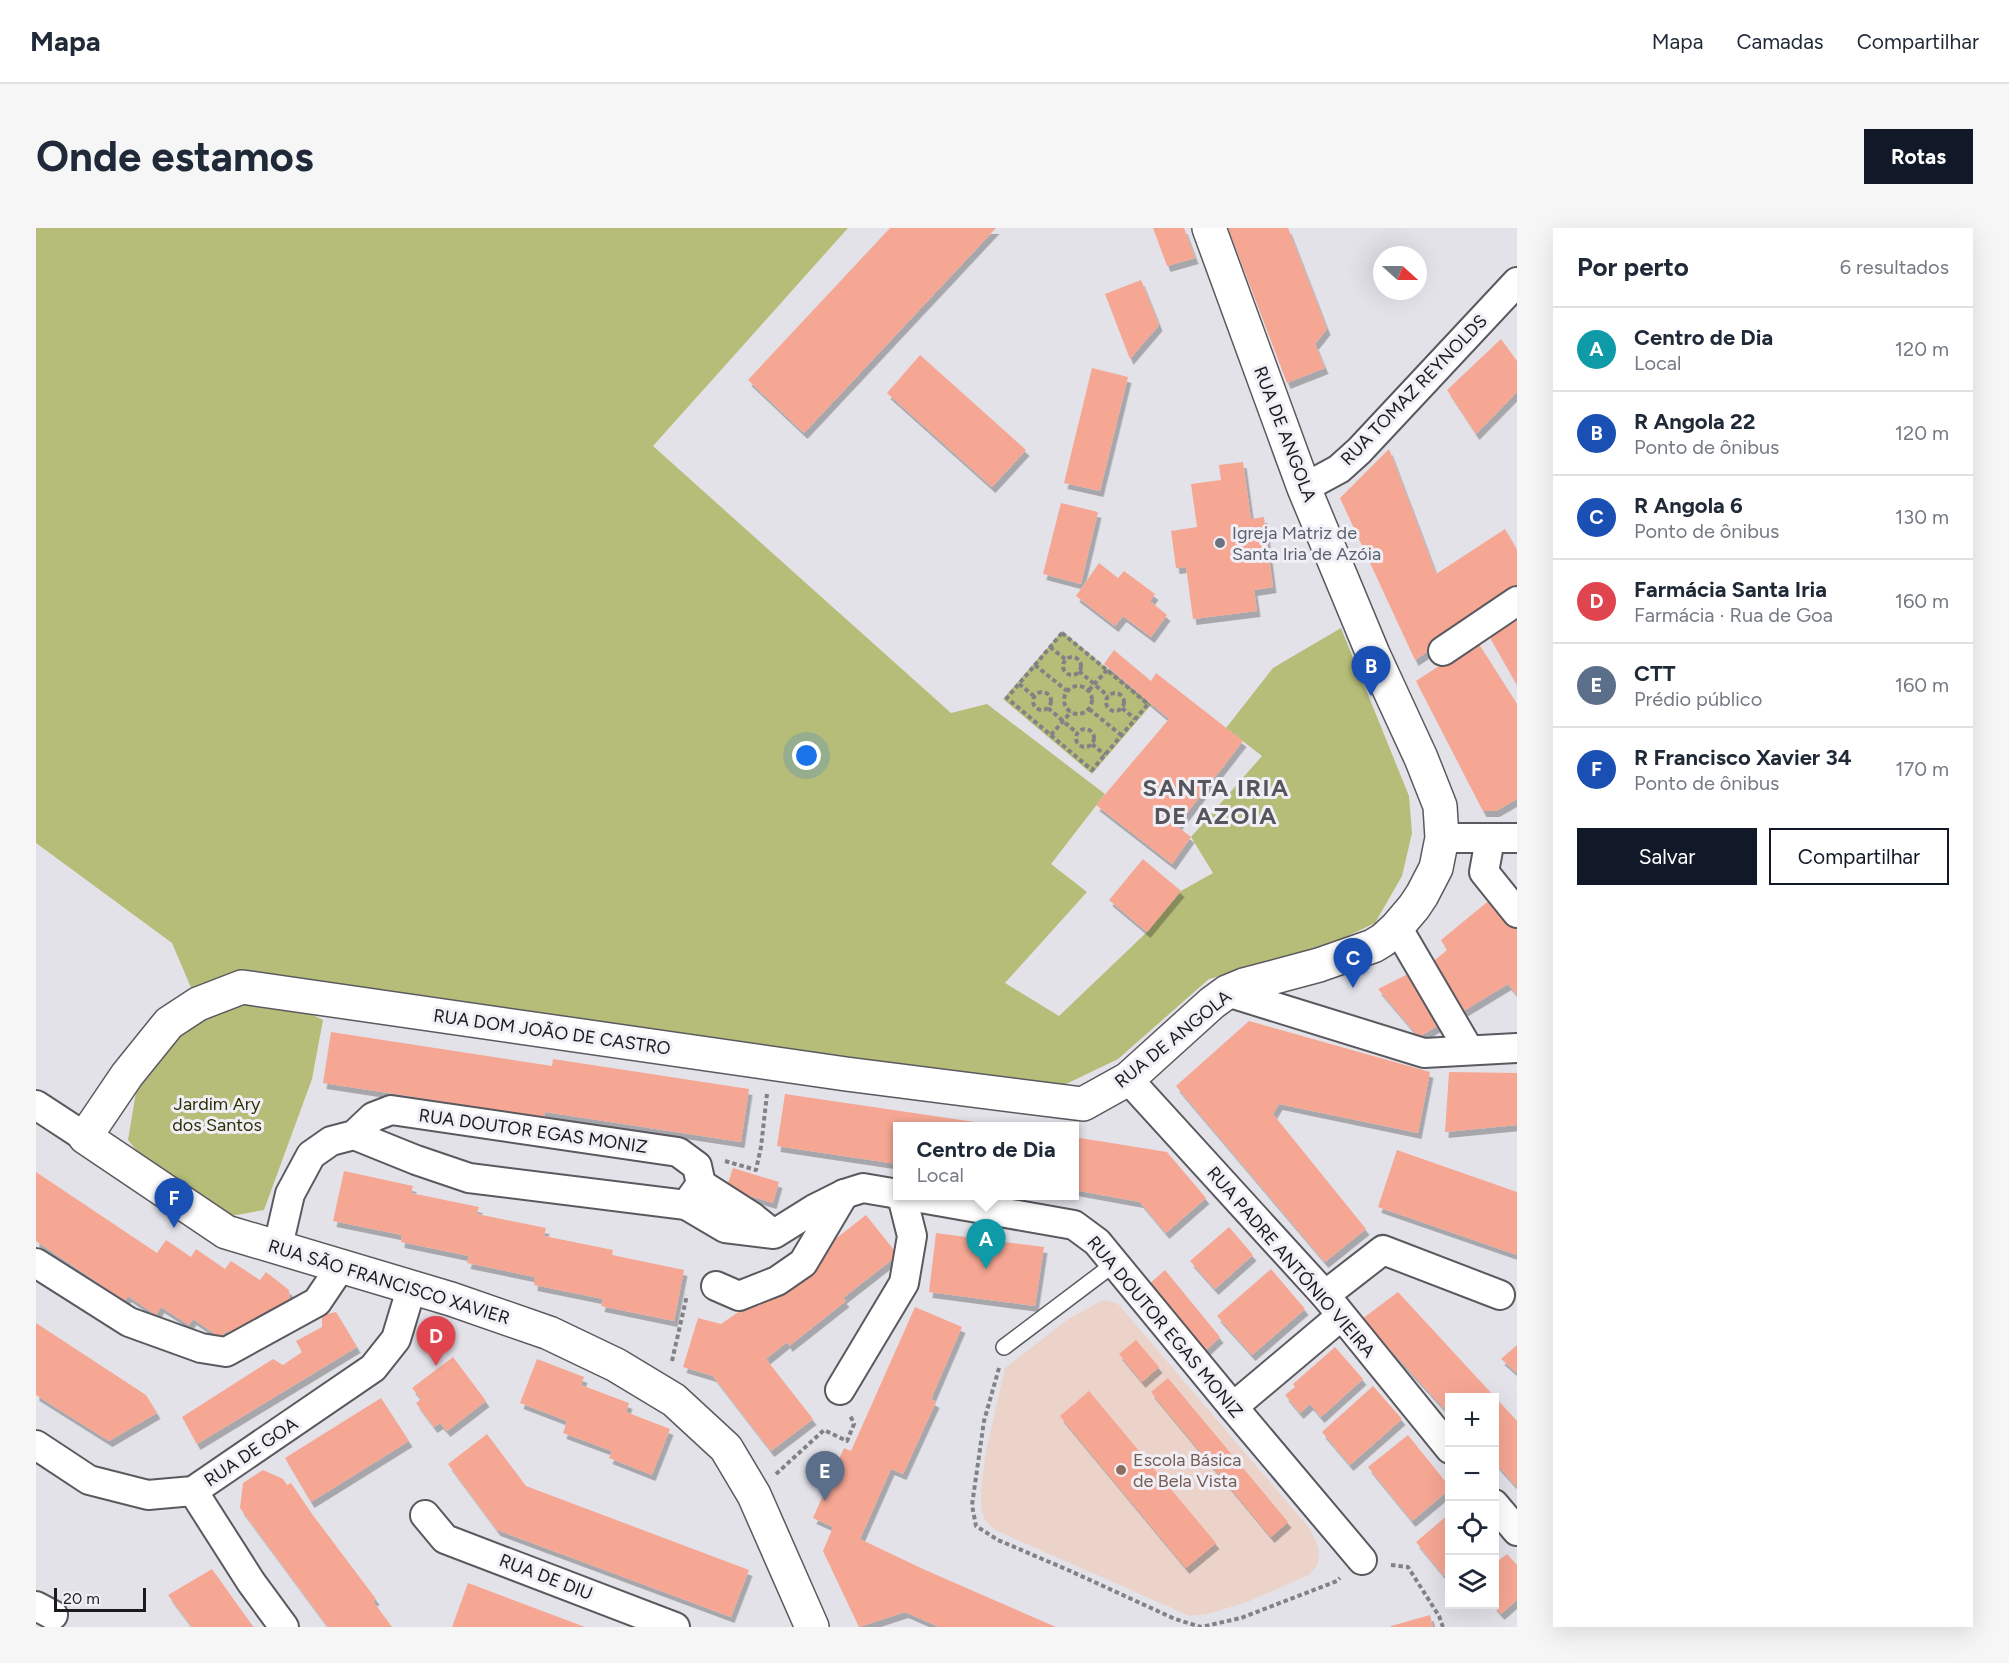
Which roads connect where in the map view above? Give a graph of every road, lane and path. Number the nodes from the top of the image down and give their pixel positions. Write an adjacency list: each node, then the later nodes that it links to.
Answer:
1 (1209, 228): 3 (street, RUA DE ANGOLA)
2 (1517, 282): 3 (street, RUA TOMAZ REYNOLDS)
3 (1304, 488): 28 (street, RUA DE ANGOLA)
4 (1517, 602): 6 (street)
5 (1050, 647): 7 (path); 8 (path); 9 (path)
6 (1443, 651)
7 (1065, 659): 10 (path); 10 (path)
8 (1035, 665): 11 (path); 14 (path)
9 (1107, 670): 12 (path); 21 (path)
10 (1079, 671): 12 (path)
11 (1019, 684): 15 (path); 24 (path)
12 (1094, 684): 13 (path); 16 (path)
13 (1089, 690): 14 (path); 19 (path)
14 (1066, 691): 20 (path)
15 (1034, 696): 17 (path); 17 (path)
16 (1108, 696): 18 (path); 18 (path)
17 (1048, 708): 22 (path)
18 (1122, 708): 21 (path)
19 (1089, 709): 20 (path); 25 (path)
20 (1071, 712): 22 (path)
21 (1135, 718): 25 (path)
22 (1063, 721): 23 (path); 24 (path)
23 (1077, 733): 26 (path); 26 (path)
24 (1051, 735): 27 (path)
25 (1121, 735): 27 (path)
26 (1092, 744): 27 (path)
27 (1105, 755)
28 (1442, 838): 29 (street); 31 (street, RUA DE ANGOLA)
29 (1503, 838): 30 (street)
30 (1517, 913)
31 (1397, 927): 32 (street, RUA DE ANGOLA); 34 (street)
32 (1227, 992): 34 (street); 35 (street, RUA DE ANGOLA)
33 (1517, 1048): 34 (street)
34 (1469, 1050)
35 (1128, 1079): 37 (street, RUA DE ANGOLA); 54 (street, RUA PADRE ANTÓNIO VIEIRA)
36 (768, 1091): 41 (path)
37 (1083, 1104): 40 (street, RUA DOM JOÃO DE CASTRO)
38 (36, 1105): 40 (street, RUA SÃO FRANCISCO XAVIER)
39 (354, 1135): 43 (street, RUA DOUTOR EGAS MONIZ); 43 (street, RUA DOUTOR EGAS MONIZ); 47 (street, RUA DOUTOR EGAS MONIZ)
40 (85, 1137): 47 (street, RUA SÃO FRANCISCO XAVIER)
41 (728, 1161)
42 (893, 1193): 44 (street, RUA DOUTOR EGAS MONIZ)
43 (694, 1194): 44 (street, RUA DOUTOR EGAS MONIZ)
44 (844, 1194): 52 (street)
45 (903, 1200): 57 (street)
46 (932, 1200): 49 (street, RUA DOUTOR EGAS MONIZ)
47 (278, 1246): 50 (street, RUA SÃO FRANCISCO XAVIER)
48 (36, 1263): 50 (street)
49 (1114, 1264): 55 (lane); 58 (street, RUA DOUTOR EGAS MONIZ)
50 (342, 1265): 51 (street, RUA SÃO FRANCISCO XAVIER)
51 (412, 1286): 56 (street, RUA SÃO FRANCISCO XAVIER); 61 (street, RUA DE GOA)
52 (716, 1286): 56 (path)
53 (1500, 1295): 54 (street)
54 (1333, 1306): 58 (street); 60 (street, RUA PADRE ANTÓNIO VIEIRA)
55 (1004, 1347): 66 (path)
56 (652, 1387): 62 (street, RUA SÃO FRANCISCO XAVIER)
57 (840, 1389): 62 (path)
58 (1233, 1407): 66 (street, RUA DOUTOR EGAS MONIZ)
59 (36, 1444): 61 (street, RUA DE GOA)
60 (1447, 1447)
61 (193, 1491): 68 (street)
62 (754, 1494): 70 (street, RUA SÃO FRANCISCO XAVIER)
63 (1499, 1510): 65 (street)
64 (425, 1515): 67 (street, RUA DE DIU)
65 (1517, 1531)
66 (1362, 1560): 71 (path)
67 (623, 1618): 69 (street, RUA DE DIU)
68 (284, 1627)
69 (675, 1627)
70 (812, 1627)
71 (1443, 1627)

